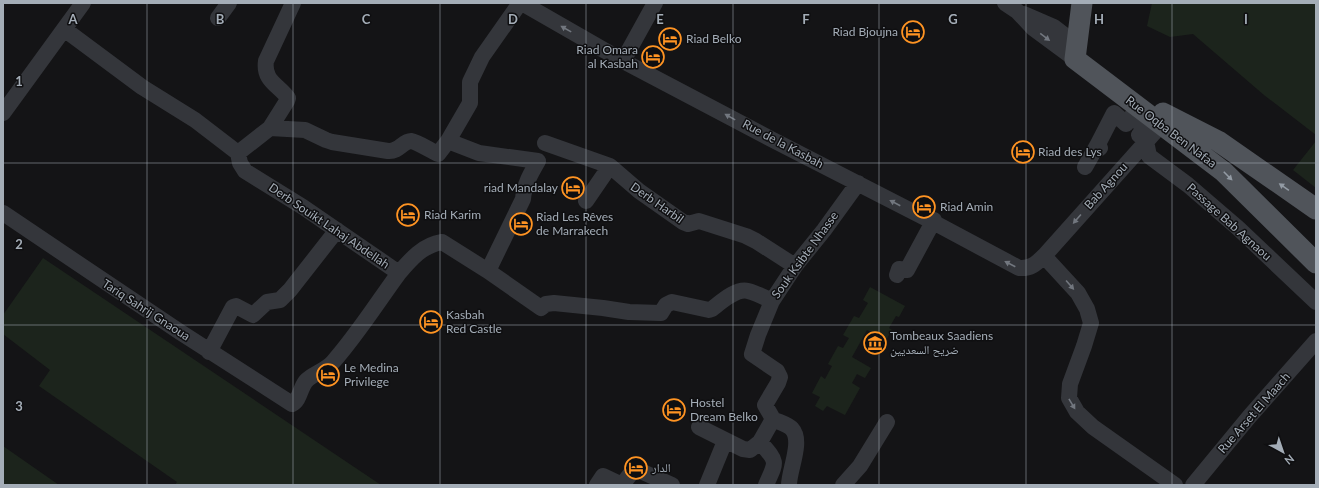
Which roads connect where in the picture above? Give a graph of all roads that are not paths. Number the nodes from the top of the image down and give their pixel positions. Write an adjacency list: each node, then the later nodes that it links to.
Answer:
1 (83, 3): 9 (street)
2 (229, 3): 8 (street)
3 (293, 3): 14 (street)
4 (521, 3): 11 (street, Rue de la Kasbah, one-way to 4); 15 (street)
5 (655, 3): 11 (street)
6 (1082, 3): 10 (main road)
7 (1011, 7): 10 (street, Rue Oqba Ben Nafaa)
8 (218, 18)
9 (64, 30): 12 (street); 18 (street)
10 (1076, 52): 13 (main road, Rue Oqba Ben Nafaa)
11 (623, 60): 21 (street, Rue de la Kasbah, one-way to 11)
12 (3, 113)
13 (1164, 119): 16 (street, Bab Agnou); 23 (main road, Rue Oqba Ben Nafaa, one-way to 13); 28 (main road, Rue Oqba Ben Nafaa, one-way to 28)
14 (270, 128): 15 (street); 18 (street)
15 (448, 141): 30 (street)
16 (1146, 141): 20 (street, Passage Bab Agnaou); 27 (street, Bab Agnou, one-way to 27); 34 (street, Passage Bab Agnaou)
17 (545, 143): 19 (street)
18 (238, 153): 26 (street, Derb Souikt Lahaj Abdellah)
19 (610, 166): 22 (street); 29 (street, Derb Harbil)
20 (1085, 167)
21 (858, 183): 25 (street, Rue de la Kasbah, one-way to 21); 29 (street, Souk Ksibte Nhasse)
22 (586, 201)
23 (1316, 210)
24 (3, 214): 36 (street, Tariq Sahrij Gnaoua)
25 (934, 221): 27 (street, Rue de la Kasbah, one-way to 25); 32 (street)
26 (337, 230): 31 (street, Derb Souikt Lahaj Abdellah); 36 (street)
27 (1044, 256): 48 (street, one-way to 48)
28 (1316, 263)
29 (795, 266): 33 (street, Souk Ksibte Nhasse)
30 (488, 271): 31 (street, Derb Souikt Lahaj Abdellah); 33 (street, Derb Souikt Lahaj Abdellah)
31 (398, 273): 36 (street, Tariq Sahrij Gnaoua)
32 (897, 275)
33 (772, 301): 37 (street, Souk Ksibte Nhasse)
34 (1316, 302)
35 (1316, 341): 49 (street, Rue Arset El Maach)
36 (209, 352)
37 (772, 419): 41 (street); 46 (street)
38 (887, 422): 47 (street)
39 (699, 427): 40 (street)
40 (725, 441): 41 (street); 44 (street)
41 (755, 446): 45 (street)
42 (597, 485): 43 (street)
43 (672, 485)
44 (707, 485)
45 (766, 485)
46 (789, 485)
47 (843, 485)
48 (1175, 485)
49 (1193, 485)

